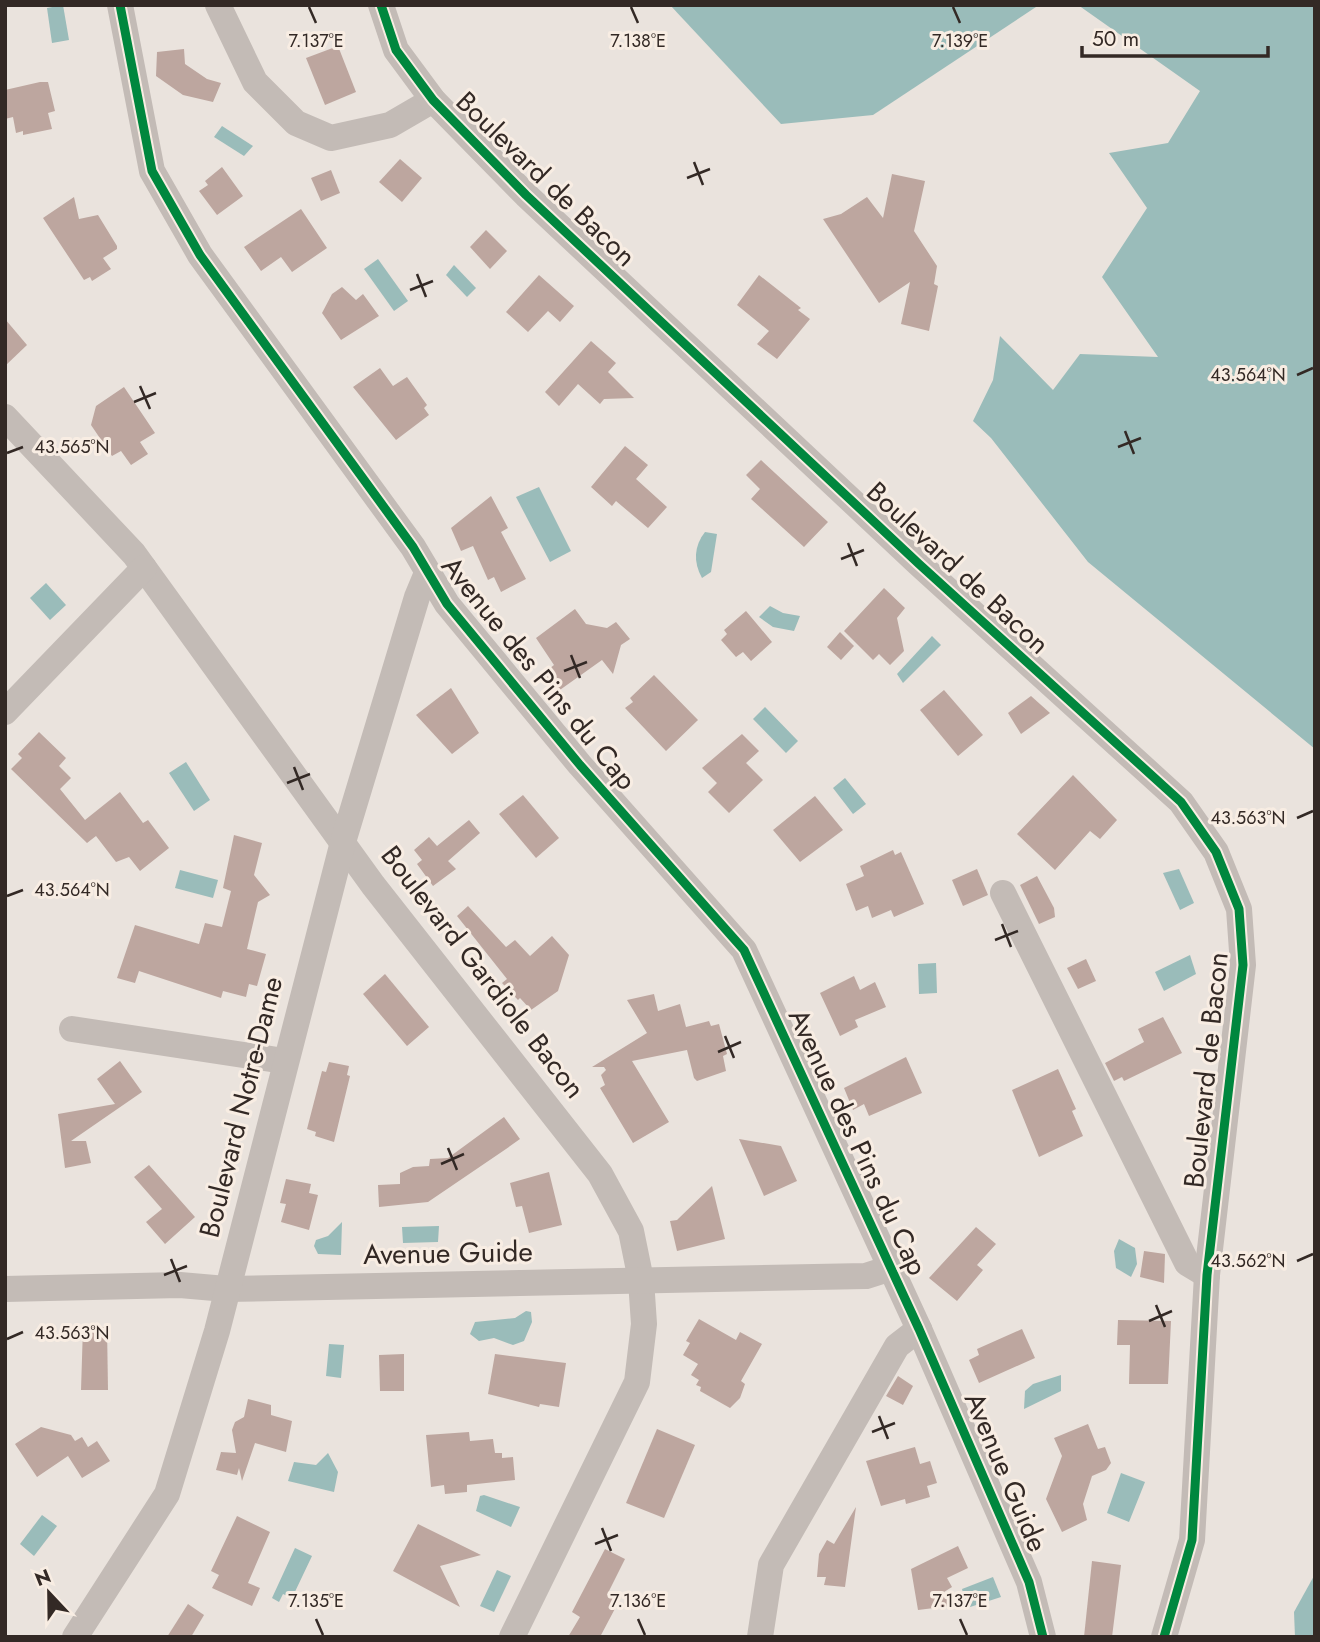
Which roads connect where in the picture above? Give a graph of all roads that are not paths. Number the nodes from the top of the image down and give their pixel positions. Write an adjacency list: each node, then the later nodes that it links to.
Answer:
1 (120, 5): 7 (street, Avenue des Pins du Cap)
2 (218, 5): 4 (street)
3 (380, 5): 4 (street, Boulevard de Bacon)
4 (433, 100): 14 (street, Boulevard de Bacon)
5 (5, 417): 6 (street, Boulevard Gardiole Bacon)
6 (144, 568): 8 (street); 9 (street, Boulevard Gardiole Bacon)
7 (428, 573): 9 (street, Boulevard Notre-Dame); 13 (street, Avenue des Pins du Cap)
8 (5, 712)
9 (343, 842): 12 (street, Boulevard Notre-Dame); 15 (street, Boulevard Gardiole Bacon)
10 (1003, 893): 14 (street)
11 (72, 1030): 12 (street)
12 (284, 1061): 17 (street, Boulevard Notre-Dame)
13 (891, 1268): 15 (street, Avenue Guide); 18 (street, Avenue des Pins du Cap)
14 (1207, 1275): 23 (street, Boulevard de Bacon)
15 (641, 1280): 17 (street, Avenue Guide); 20 (street, Boulevard Gardiole Bacon)
16 (5, 1289): 17 (street, Avenue Guide)
17 (226, 1289): 19 (street, Boulevard Notre-Dame)
18 (919, 1329): 21 (street); 22 (street, Avenue Guide)
19 (75, 1637)
20 (512, 1637)
21 (760, 1637)
22 (1043, 1637)
23 (1164, 1637)

